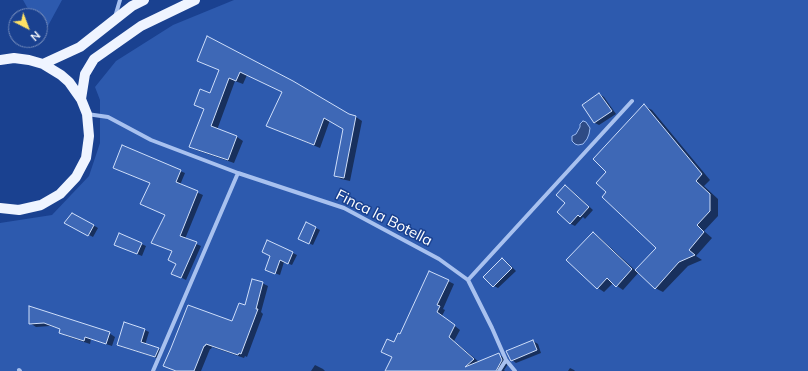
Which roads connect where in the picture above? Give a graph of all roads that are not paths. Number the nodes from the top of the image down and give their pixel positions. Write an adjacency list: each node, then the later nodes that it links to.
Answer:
1 (120, 0): 4 (street)
2 (144, 0): 4 (main road)
3 (195, 0): 7 (main road)
4 (114, 20): 6 (main road)
5 (0, 60): 6 (main road)
6 (43, 64): 7 (main road)
7 (81, 99): 9 (main road)
8 (632, 101): 12 (street)
9 (87, 114): 10 (street, Finca la Botella); 11 (main road)
10 (238, 173): 12 (street, Finca la Botella); 14 (street)
11 (0, 208)
12 (468, 280): 13 (street, Finca la Botella)
13 (506, 360): 15 (street); 16 (street, Finca la Botella)
14 (153, 371)
15 (499, 371)
16 (515, 371)

